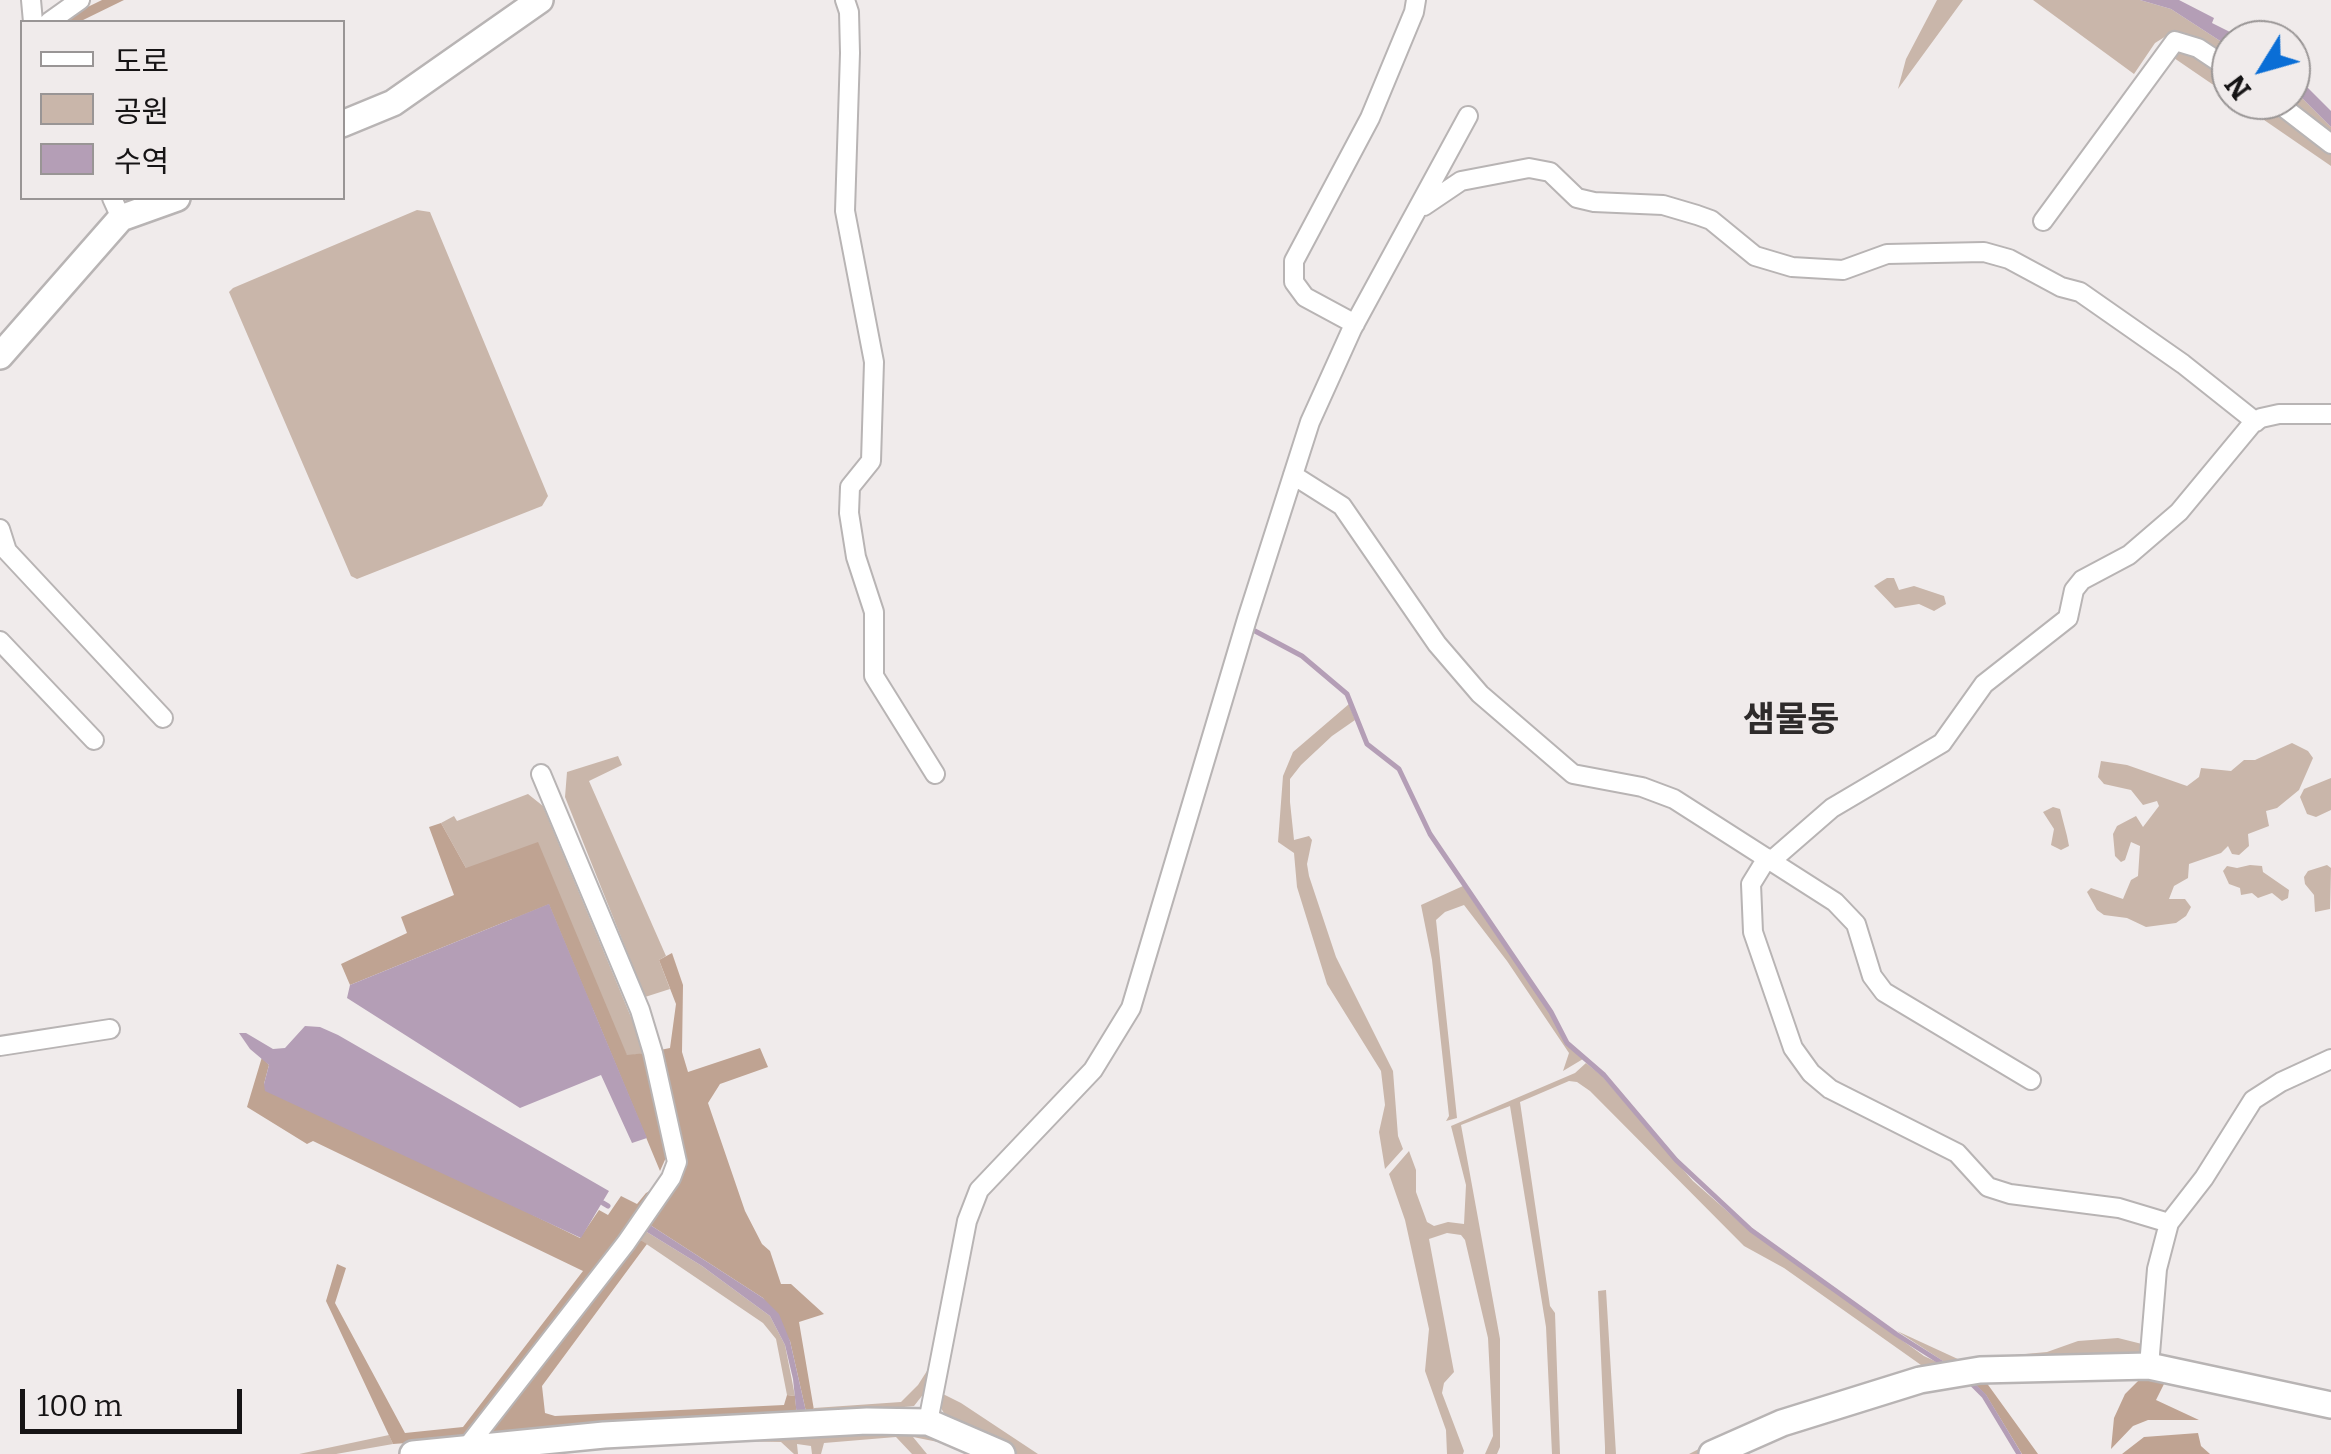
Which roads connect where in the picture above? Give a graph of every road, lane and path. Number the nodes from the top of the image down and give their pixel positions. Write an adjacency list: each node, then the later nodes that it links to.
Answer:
1 (80, 0): 5 (street)
2 (540, 0): 9 (main road)
3 (845, 0): 25 (street)
4 (1416, 0): 15 (street)
5 (52, 20)
6 (2211, 57): 14 (street)
7 (1468, 116): 13 (street)
8 (2300, 120): 10 (street)
9 (345, 123)
10 (2331, 144)
11 (165, 200): 12 (main road)
12 (117, 208): 16 (main road)
13 (1416, 212): 15 (street); 18 (street)
14 (2043, 221)
15 (1355, 324): 19 (street)
16 (4, 344)
17 (2331, 414): 18 (street)
18 (2256, 422): 26 (street)
19 (1293, 475): 26 (street); 34 (street)
20 (0, 529): 22 (street)
21 (0, 642): 23 (street)
22 (163, 718)
23 (94, 740)
24 (541, 774): 35 (street)
25 (935, 774)
26 (1769, 860): 30 (street); 31 (street)
27 (110, 1030): 28 (street)
28 (0, 1046)
29 (2331, 1059): 31 (street)
30 (2030, 1080)
31 (2169, 1223): 32 (street)
32 (2149, 1366): 33 (main road); 38 (main road)
33 (2331, 1405)
34 (928, 1422): 35 (main road); 37 (main road)
35 (467, 1447): 36 (main road)
36 (413, 1454)
37 (1002, 1454)
38 (1712, 1454)

